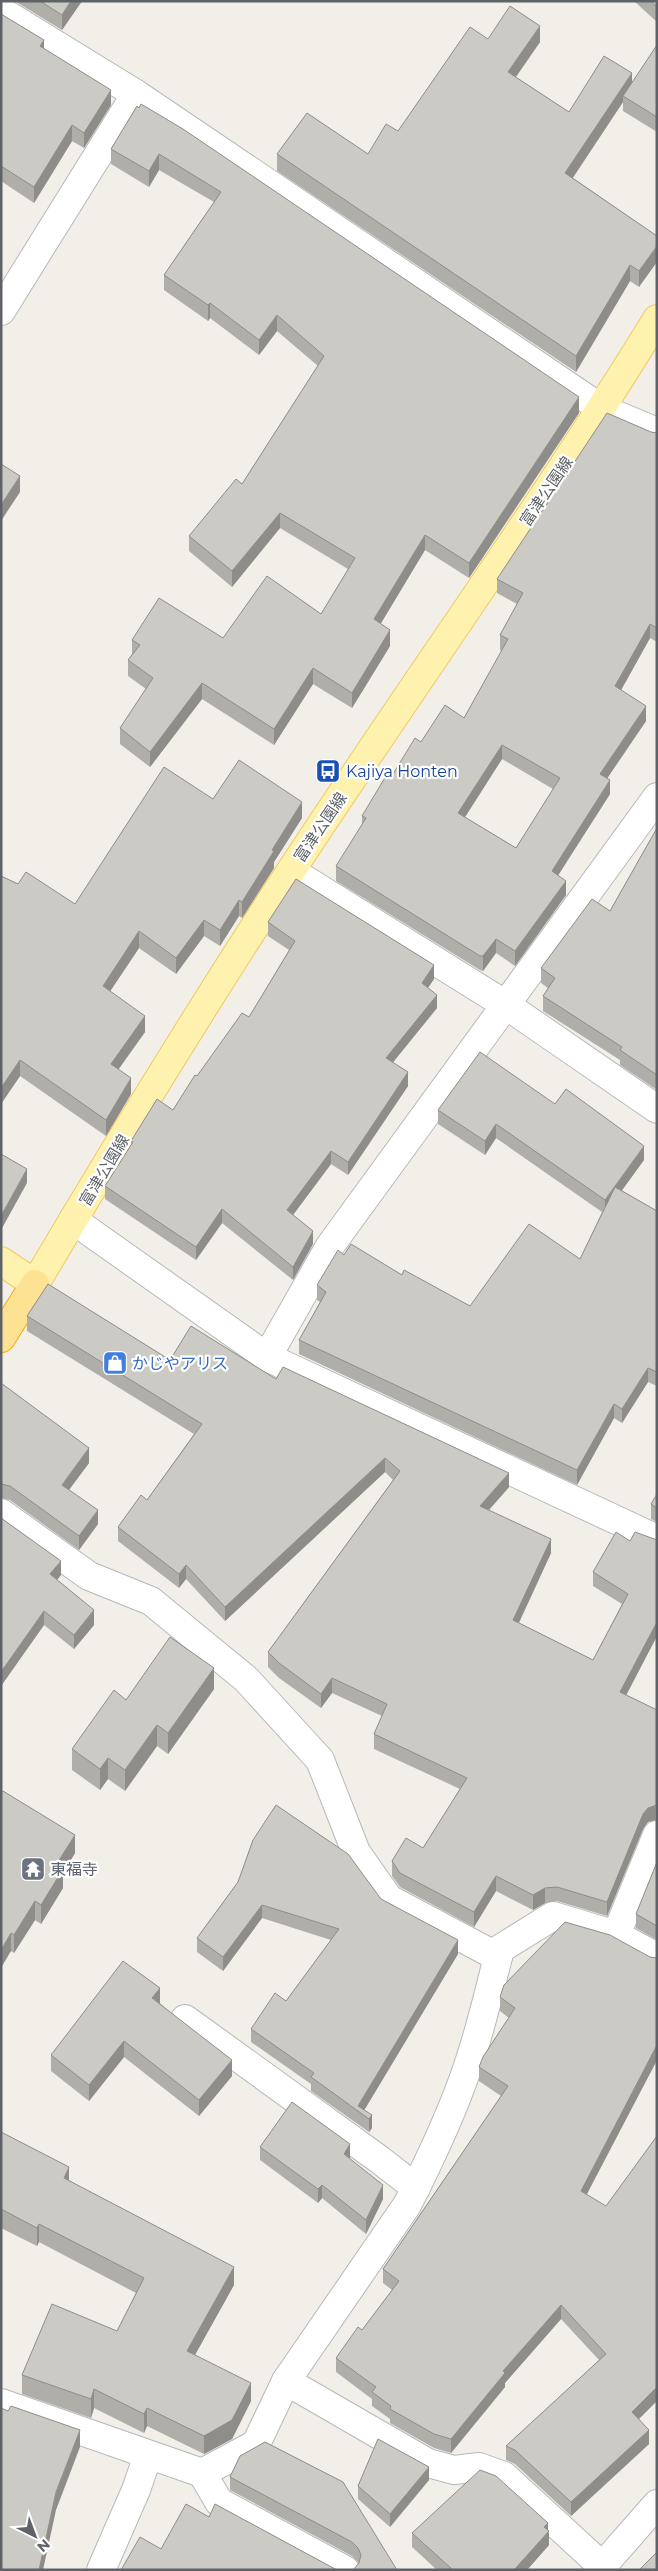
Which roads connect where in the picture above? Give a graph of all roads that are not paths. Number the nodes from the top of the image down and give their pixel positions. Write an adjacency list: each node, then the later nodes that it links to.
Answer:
1 (1, 11): 2 (street)
2 (136, 94): 3 (street); 5 (street)
3 (1, 311)
4 (657, 320): 5 (main road, 富津公園線)
5 (602, 409): 6 (street); 8 (main road, 富津公園線)
6 (657, 432)
7 (657, 796): 9 (street)
8 (291, 871): 9 (street); 11 (main road, 富津公園線)
9 (506, 1004): 10 (street); 15 (street)
10 (657, 1109)
11 (73, 1220): 13 (main road, 富津公園線); 15 (street)
12 (1, 1261): 13 (main road)
13 (36, 1284): 14 (highway)
14 (1, 1338)
15 (267, 1357): 17 (street)
16 (1, 1513): 20 (street)
17 (657, 1539)
18 (657, 1835): 19 (street)
19 (616, 1935): 20 (street); 21 (street)
20 (498, 1957): 23 (street)
21 (657, 1957)
22 (185, 2019): 23 (street)
23 (416, 2188): 24 (street)
24 (286, 2381): 27 (street); 29 (street)
25 (1, 2403): 26 (street)
26 (148, 2455): 27 (street); 30 (street)
27 (202, 2473): 31 (street)
28 (657, 2504): 29 (street)
29 (600, 2568)
30 (101, 2570)
31 (345, 2570)

